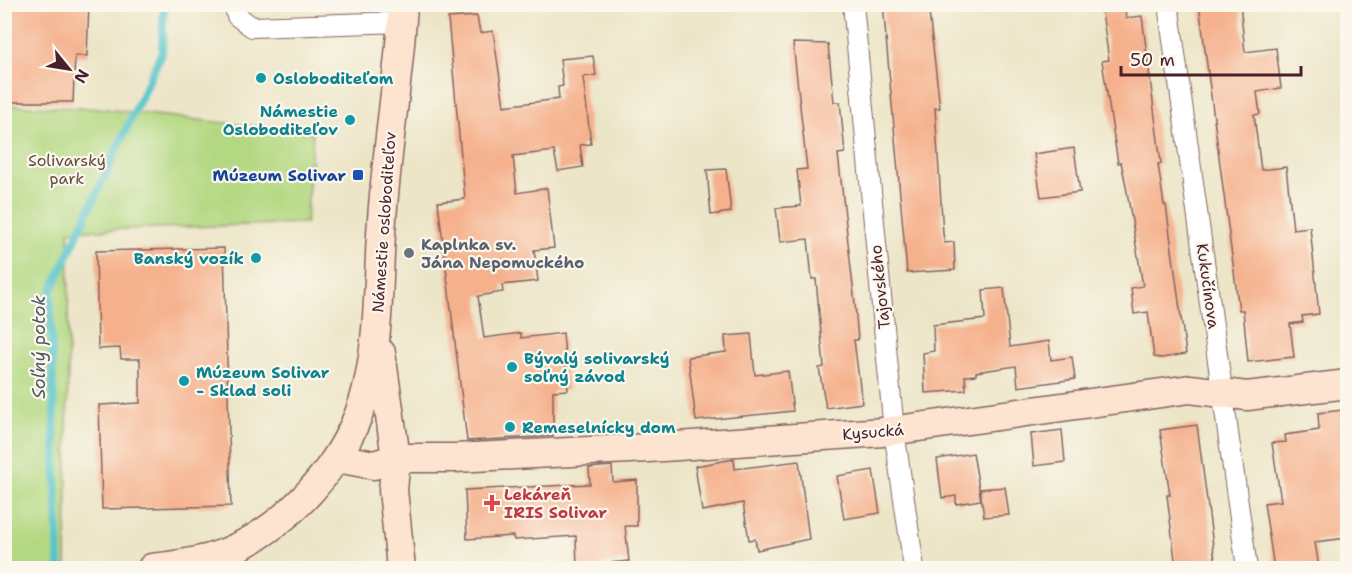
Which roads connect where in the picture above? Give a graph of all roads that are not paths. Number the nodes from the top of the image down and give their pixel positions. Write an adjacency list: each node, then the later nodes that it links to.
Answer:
1 (234, 4): 4 (street)
2 (853, 4): 8 (street, Tajovského)
3 (1168, 4): 7 (street, Kukučínova)
4 (403, 13): 5 (street, Námestie osloboditeľov)
5 (377, 325): 9 (street, Námestie osloboditeľov); 10 (street)
6 (1347, 384): 7 (street, Kysucká)
7 (1222, 391): 8 (street, Kysucká); 14 (street, Kukučínova)
8 (894, 431): 10 (street, Kysucká); 13 (street, Tajovského)
9 (343, 447): 10 (street); 11 (street, Námestie osloboditeľov)
10 (396, 458): 12 (street)
11 (152, 568)
12 (401, 568)
13 (914, 568)
14 (1247, 568)

